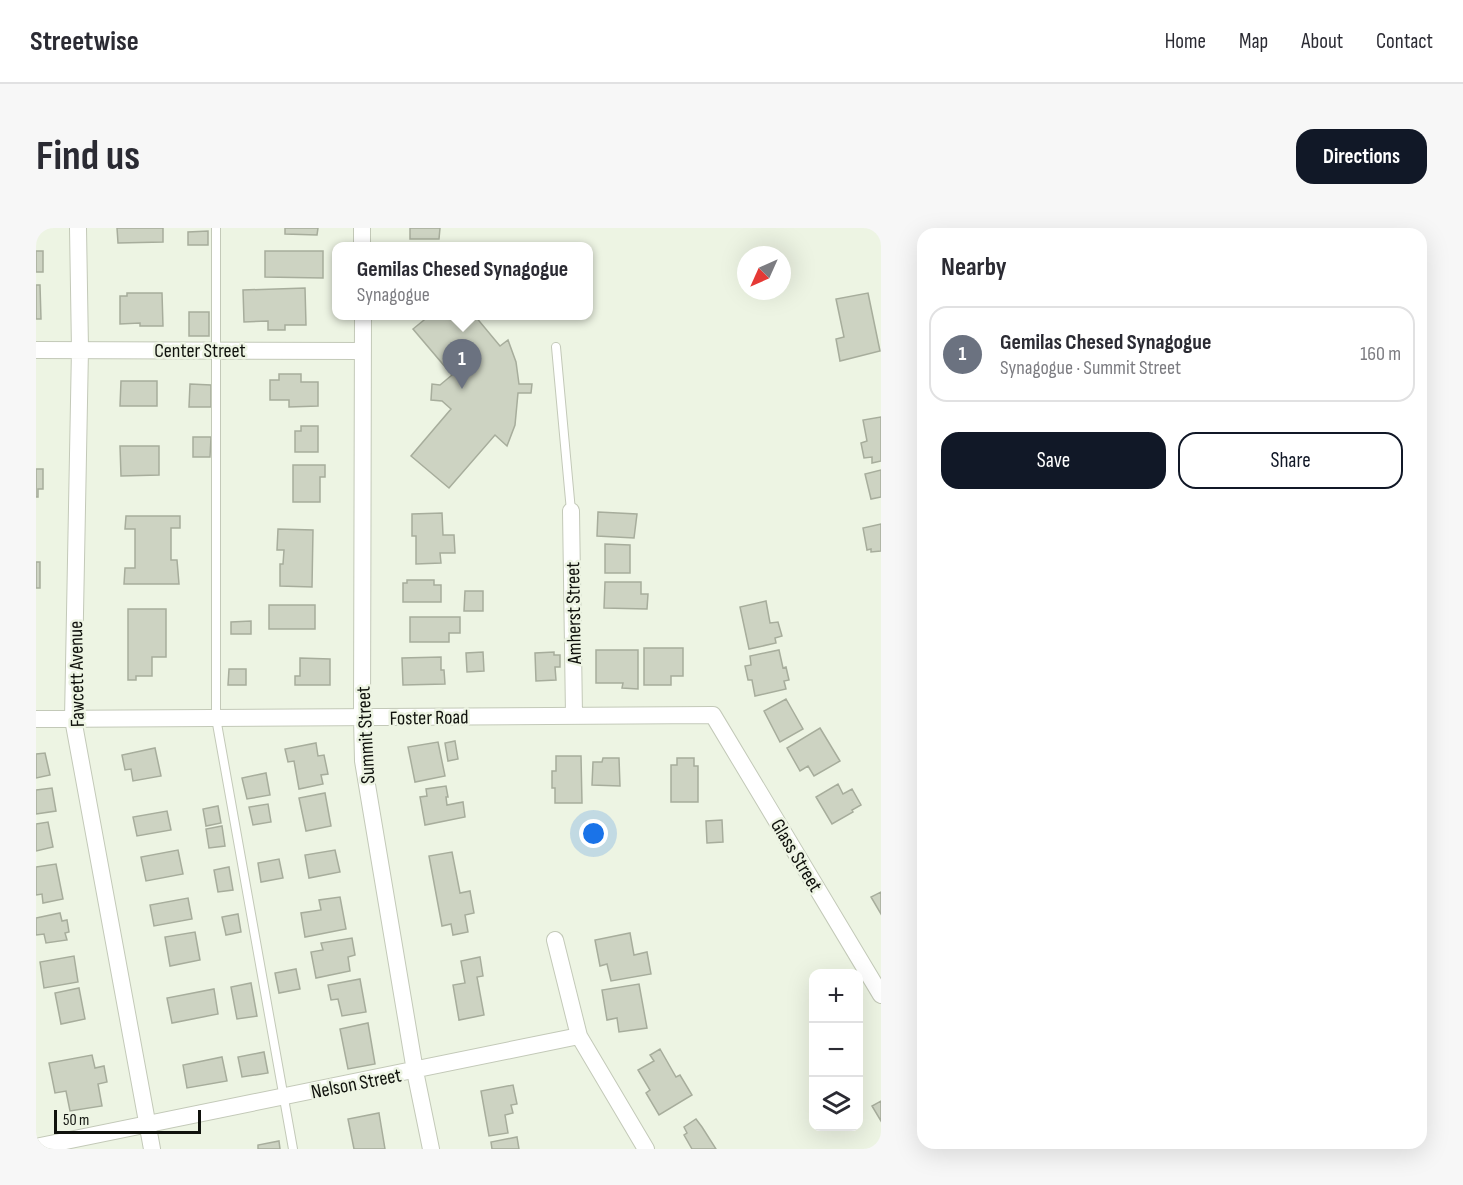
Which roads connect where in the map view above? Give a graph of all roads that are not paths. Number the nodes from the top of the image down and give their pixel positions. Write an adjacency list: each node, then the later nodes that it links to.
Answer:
1 (78, 228): 5 (street, Fawcett Avenue)
2 (216, 228): 7 (lane)
3 (363, 320): 8 (street, Summit Street)
4 (556, 347): 9 (lane)
5 (80, 349): 6 (street, Center Street); 7 (street, Center Street); 15 (street, Fawcett Avenue)
6 (36, 350)
7 (216, 350): 8 (street, Center Street); 12 (lane)
8 (363, 351): 13 (street, Summit Street)
9 (572, 511): 11 (street, Amherst Street)
10 (713, 715): 11 (street, Foster Road); 17 (street, Glass Street)
11 (574, 716): 13 (street, Foster Road)
12 (216, 718): 13 (street, Foster Road); 15 (street, Foster Road); 20 (lane)
13 (362, 718): 19 (street, Summit Street)
14 (36, 719): 15 (street, Foster Road)
15 (73, 719): 21 (street, Fawcett Avenue)
16 (555, 940): 18 (street)
17 (881, 995)
18 (579, 1036): 19 (street, Nelson Street); 26 (street)
19 (415, 1071): 20 (street, Nelson Street); 25 (street, Summit Street)
20 (284, 1097): 21 (street, Nelson Street); 24 (lane)
21 (148, 1125): 22 (street, Nelson Street); 23 (street, Fawcett Avenue)
22 (36, 1146)
23 (152, 1149)
24 (293, 1149)
25 (431, 1149)
26 (646, 1149)

